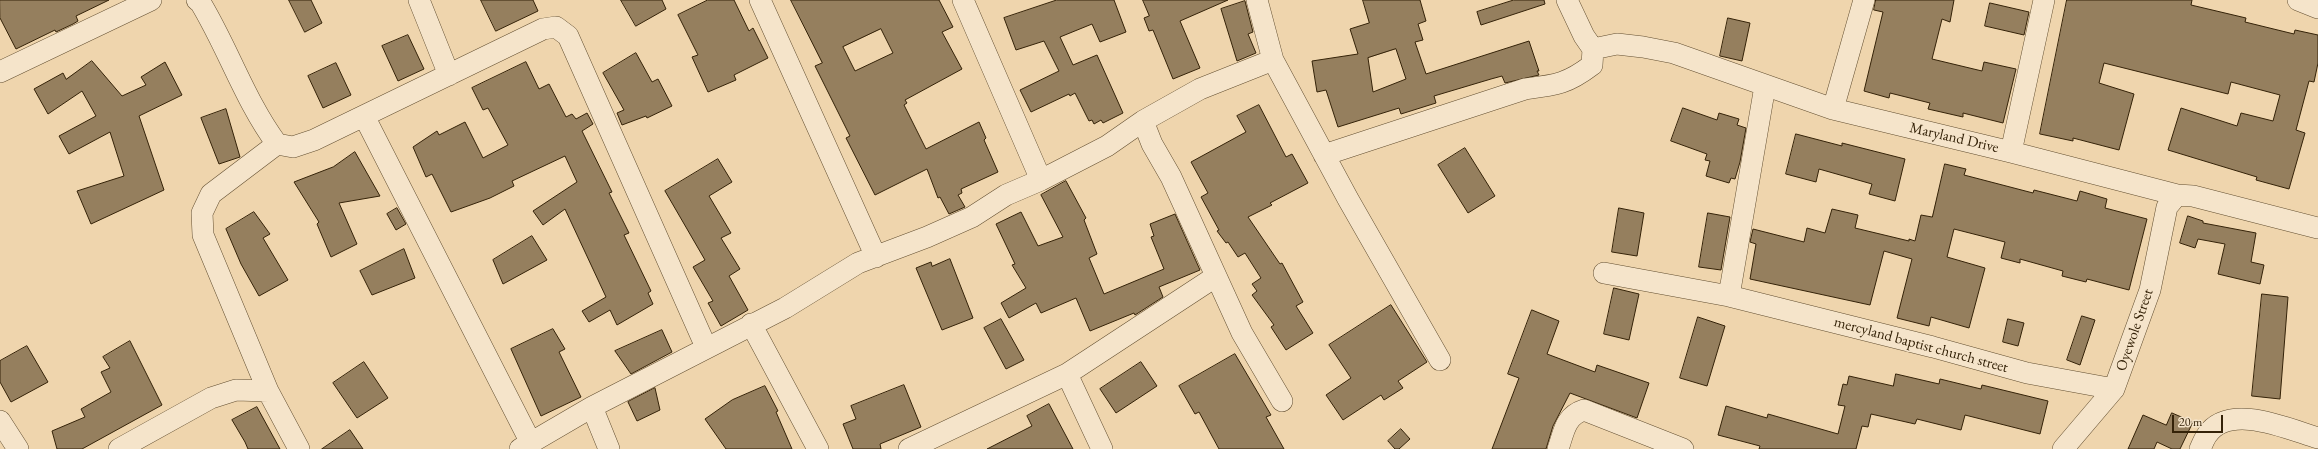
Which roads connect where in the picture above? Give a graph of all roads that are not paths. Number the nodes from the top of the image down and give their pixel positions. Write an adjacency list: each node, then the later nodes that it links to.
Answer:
1 (151, 0): 14 (street)
2 (197, 0): 20 (street)
3 (419, 0): 15 (street)
4 (760, 0): 26 (street)
5 (1257, 0): 13 (street)
6 (1567, 0): 12 (street)
7 (1864, 0): 17 (street)
8 (2044, 0): 21 (street)
9 (2298, 0): 11 (street)
10 (970, 2): 23 (street)
11 (2318, 8)
12 (1593, 50): 16 (street, Maryland Drive); 22 (street)
13 (1273, 60): 19 (street); 22 (street)
14 (0, 72)
15 (449, 75): 18 (street); 31 (street)
16 (1765, 86): 17 (street, Maryland Drive); 29 (street)
17 (1833, 109): 21 (street, Maryland Drive)
18 (364, 116): 20 (street); 40 (street)
19 (1143, 121): 23 (street); 28 (street)
20 (277, 144): 35 (street)
21 (2011, 152): 24 (street, Maryland Drive)
22 (1324, 156): 32 (street)
23 (1041, 180): 26 (street)
24 (2177, 195): 25 (street, Maryland Drive); 34 (street, Oyewole Street)
25 (2318, 228)
26 (876, 257): 30 (street)
27 (1604, 274): 29 (street, mercyland baptist church street)
28 (1215, 277): 33 (street); 36 (street)
29 (1729, 296): 34 (street, mercyland baptist church street)
30 (751, 324): 31 (street); 45 (street)
31 (706, 347): 37 (street)
32 (1440, 360)
33 (1067, 374): 46 (street); 47 (street)
34 (2114, 389): 50 (street, Oyewole Street)
35 (268, 391): 42 (street); 43 (street)
36 (1282, 401)
37 (592, 407): 40 (street); 44 (street)
38 (0, 421): 41 (street)
39 (2318, 438): 51 (street)
40 (525, 446)
41 (18, 449)
42 (119, 449)
43 (299, 449)
44 (609, 449)
45 (818, 449)
46 (909, 449)
47 (1102, 449)
48 (1558, 449): 49 (street)
49 (1683, 449)
50 (2063, 449)
51 (2200, 449)

